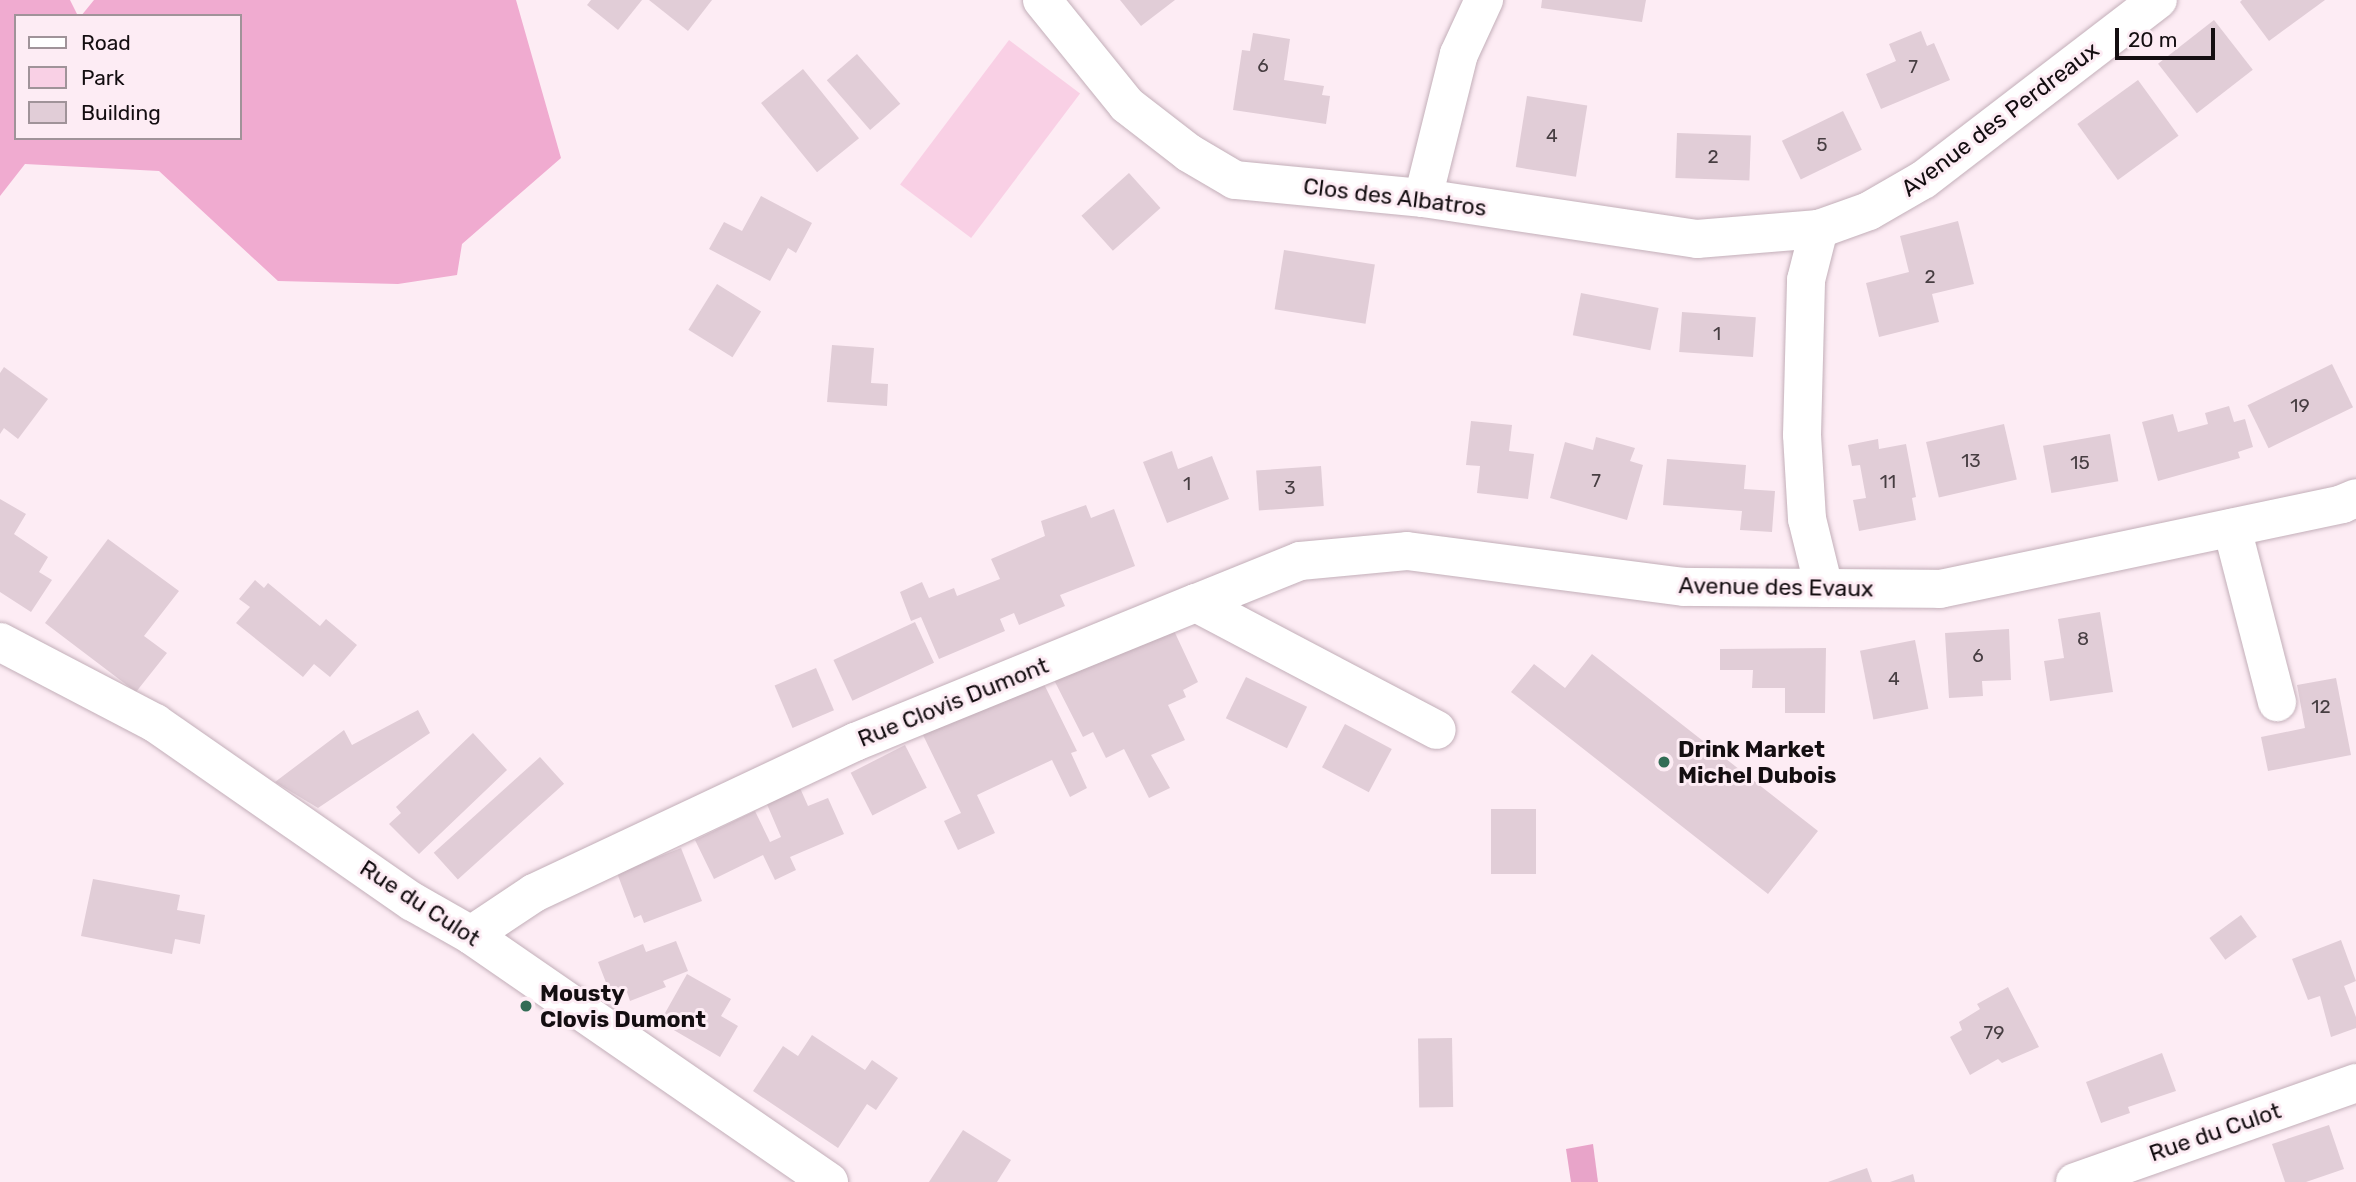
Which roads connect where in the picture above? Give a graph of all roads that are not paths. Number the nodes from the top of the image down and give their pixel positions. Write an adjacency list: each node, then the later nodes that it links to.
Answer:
1 (1042, 0): 4 (street, Clos des Albatros)
2 (1484, 0): 4 (street)
3 (2158, 0): 5 (street, Avenue des Perdreaux)
4 (1423, 198): 5 (street, Clos des Albatros)
5 (1819, 229): 8 (street)
6 (2356, 498): 7 (street, Avenue des Evaux)
7 (2232, 528): 8 (street, Avenue des Evaux); 11 (street)
8 (1824, 588): 9 (street, Avenue des Evaux)
9 (1196, 603): 12 (street); 13 (street, Rue Clovis Dumont)
10 (0, 642): 13 (street, Rue du Culot)
11 (2277, 702)
12 (1437, 730)
13 (471, 935): 15 (street, Rue du Culot)
14 (2356, 1083): 16 (street, Rue du Culot)
15 (829, 1182)
16 (2075, 1182)

